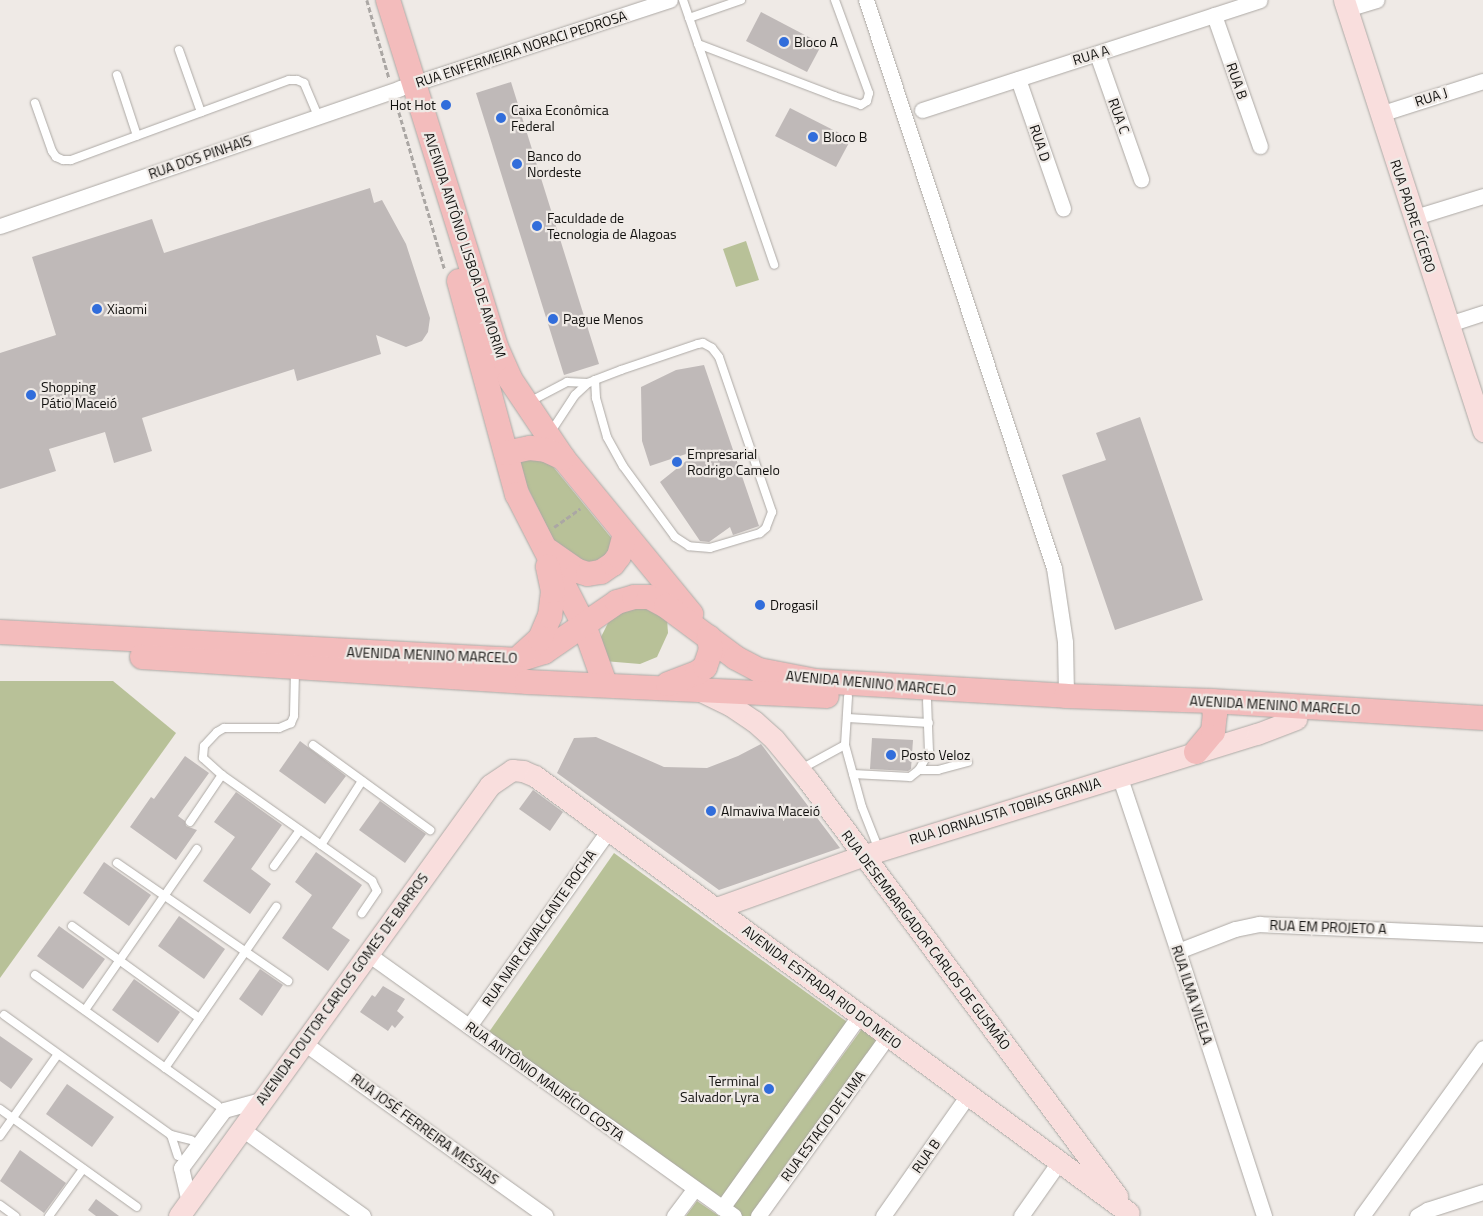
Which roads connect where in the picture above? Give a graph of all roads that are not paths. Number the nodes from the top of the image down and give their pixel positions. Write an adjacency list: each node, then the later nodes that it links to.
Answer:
1 (373, 0): 19 (main road, AVENIDA ANTÔNIO LISBOA DE AMORIM)
2 (388, 0): 19 (main road, AVENIDA ANTÔNIO LISBOA DE AMORIM)
3 (670, 0): 19 (street, RUA ENFERMEIRA NORACI PEDROSA)
4 (683, 0): 12 (lane)
5 (741, 0): 12 (lane)
6 (836, 0): 13 (lane)
7 (866, 0): 52 (street)
8 (1260, 0): 11 (street, RUA A)
9 (1377, 0): 10 (street)
10 (1345, 4): 23 (street, RUA PADRE CÍCERO)
11 (1214, 16): 15 (street, RUA A); 26 (street, RUA B)
12 (689, 18): 13 (lane)
13 (698, 44): 32 (lane)
14 (180, 50): 22 (lane)
15 (1097, 54): 17 (street, RUA A); 27 (street, RUA C)
16 (117, 74): 25 (lane)
17 (1018, 79): 21 (street, RUA A); 29 (street, RUA D)
18 (1483, 81): 23 (street, RUA J)
19 (406, 86): 24 (street, RUA DOS PINHAIS); 36 (main road, AVENIDA ANTÔNIO LISBOA DE AMORIM); 39 (main road, AVENIDA ANTÔNIO LISBOA DE AMORIM)
20 (35, 103): 25 (lane)
21 (922, 110)
22 (201, 112): 24 (lane); 25 (lane)
23 (1380, 114): 30 (street, RUA PADRE CÍCERO)
24 (318, 116): 31 (street, RUA DOS PINHAIS)
25 (137, 136)
26 (1260, 146)
27 (1142, 178)
28 (1483, 196): 30 (street)
29 (1063, 208)
30 (1412, 218): 34 (street, RUA PADRE CÍCERO)
31 (0, 226)
32 (774, 265)
33 (1483, 313): 34 (street)
34 (1449, 324): 37 (street, RUA PADRE CÍCERO)
35 (591, 381): 35 (lane); 36 (lane); 38 (lane)
36 (525, 404): 38 (main road, AVENIDA ANTÔNIO LISBOA DE AMORIM)
37 (1483, 429)
38 (547, 437): 40 (main road, AVENIDA ANTÔNIO LISBOA DE AMORIM)
39 (506, 453): 40 (main road); 42 (main road, AVENIDA ANTÔNIO LISBOA DE AMORIM)
40 (563, 458): 41 (main road, AVENIDA ANTÔNIO LISBOA DE AMORIM)
41 (625, 534): 42 (main road); 45 (main road, AVENIDA ANTÔNIO LISBOA DE AMORIM)
42 (543, 543): 43 (main road, AVENIDA ANTÔNIO LISBOA DE AMORIM); 47 (main road)
43 (584, 625): 45 (main road, AVENIDA MENINO MARCELO); 47 (main road, AVENIDA MENINO MARCELO); 49 (main road, AVENIDA ANTÔNIO LISBOA DE AMORIM)
44 (0, 632): 47 (main road, AVENIDA MENINO MARCELO)
45 (709, 637): 50 (main road); 52 (main road, AVENIDA MENINO MARCELO)
46 (0, 648): 48 (main road, AVENIDA MENINO MARCELO)
47 (518, 660)
48 (296, 666): 49 (main road, AVENIDA MENINO MARCELO); 67 (lane)
49 (605, 684): 50 (main road, AVENIDA MENINO MARCELO)
50 (659, 687): 51 (main road, AVENIDA MENINO MARCELO)
51 (698, 690): 53 (main road, AVENIDA MENINO MARCELO); 63 (street, RUA DESEMBARGADOR CARLOS DE GUSMÃO)
52 (1066, 696): 54 (main road, AVENIDA MENINO MARCELO)
53 (848, 708): 55 (main road, AVENIDA MENINO MARCELO); 59 (lane)
54 (1214, 708): 55 (main road, AVENIDA MENINO MARCELO); 56 (main road, AVENIDA MENINO MARCELO); 57 (main road, AVENIDA MENINO MARCELO); 61 (main road)
55 (928, 712): 65 (lane)
56 (1483, 718)
57 (1296, 719): 58 (main road, AVENIDA MENINO MARCELO); 61 (street, RUA JORNALISTA TOBIAS GRANJA)
58 (1483, 734)
59 (845, 744): 63 (lane); 66 (lane)
60 (313, 745): 69 (lane)
61 (1196, 752): 68 (street, RUA JORNALISTA TOBIAS GRANJA)
62 (968, 762): 65 (lane)
63 (799, 769): 76 (street, RUA DESEMBARGADOR CARLOS DE GUSMÃO)
64 (512, 770): 73 (street, AVENIDA ESTRADA RIO DO MEIO); 87 (street, AVENIDA DOUTOR CARLOS GOMES DE BARROS)
65 (919, 770): 66 (lane)
66 (853, 774): 76 (lane)
67 (222, 775): 70 (lane); 71 (lane)
68 (1118, 776): 76 (street, RUA JORNALISTA TOBIAS GRANJA); 86 (street, RUA ILMA VILELA)
69 (362, 781): 72 (lane); 74 (lane)
70 (190, 822)
71 (300, 830): 74 (lane); 78 (lane)
72 (430, 830)
73 (609, 830): 81 (street, AVENIDA ESTRADA RIO DO MEIO); 95 (street, RUA NAIR CAVALCANTE ROCHA)
74 (320, 844): 82 (lane)
75 (197, 849): 79 (lane)
76 (871, 853): 81 (street, RUA JORNALISTA TOBIAS GRANJA); 105 (street, RUA DESEMBARGADOR CARLOS DE GUSMÃO)
77 (118, 864): 79 (lane)
78 (274, 866)
79 (164, 896): 85 (lane); 88 (lane)
80 (276, 907): 85 (lane)
81 (716, 908): 93 (street, AVENIDA ESTRADA RIO DO MEIO)
82 (362, 913)
83 (72, 926): 88 (lane)
84 (1483, 934): 86 (street, RUA EM PROJETO A)
85 (245, 951): 90 (lane); 94 (lane)
86 (1178, 951): 130 (street, RUA ILMA VILELA)
87 (368, 954): 95 (street, RUA ANTÔNIO MAURÍCIO COSTA); 97 (street, AVENIDA DOUTOR CARLOS GOMES DE BARROS)
88 (119, 961): 91 (lane); 94 (lane)
89 (35, 975): 91 (lane)
90 (288, 981)
91 (85, 1010): 100 (lane)
92 (4, 1015): 99 (lane)
93 (859, 1016): 96 (street, AVENIDA ESTRADA RIO DO MEIO); 120 (street)
94 (199, 1018): 100 (lane)
95 (470, 1026): 115 (street, RUA ANTÔNIO MAURÍCIO COSTA)
96 (888, 1036): 101 (street, AVENIDA ESTRADA RIO DO MEIO); 127 (street, RUA ESTACIO DE LIMA)
97 (304, 1042): 102 (street, AVENIDA DOUTOR CARLOS GOMES DE BARROS); 125 (street, RUA JOSÉ FERREIRA MESSIAS)
98 (1483, 1048): 131 (street)
99 (58, 1054): 106 (lane); 108 (lane)
100 (165, 1068): 103 (lane)
101 (968, 1095): 111 (street, AVENIDA ESTRADA RIO DO MEIO); 128 (street, RUA B)
102 (264, 1099): 103 (street); 107 (street, AVENIDA DOUTOR CARLOS GOMES DE BARROS)
103 (221, 1108): 110 (street)
104 (0, 1109): 106 (lane)
105 (1054, 1111): 111 (street); 121 (street, RUA DESEMBARGADOR CARLOS DE GUSMÃO)
106 (13, 1118): 109 (lane); 114 (lane)
107 (242, 1129): 119 (street, AVENIDA DOUTOR CARLOS GOMES DE BARROS); 124 (street)
108 (171, 1135): 110 (lane); 112 (lane)
109 (0, 1136)
110 (196, 1141): 112 (street)
111 (1033, 1143): 113 (street, AVENIDA ESTRADA RIO DO MEIO)
112 (180, 1162): 119 (street)
113 (1059, 1162): 121 (street, AVENIDA ESTRADA RIO DO MEIO); 129 (street)
114 (83, 1169): 118 (lane); 123 (lane)
115 (694, 1189): 120 (street, RUA ANTÔNIO MAURÍCIO COSTA); 126 (street)
116 (1483, 1192): 132 (street)
117 (0, 1205): 122 (lane)
118 (137, 1207)
119 (182, 1212)
120 (728, 1213)
121 (1130, 1214)
122 (15, 1216)
123 (49, 1216)
124 (362, 1216)
125 (546, 1216)
126 (674, 1216)
127 (758, 1216)
128 (883, 1216)
129 (1021, 1216)
130 (1264, 1216)
131 (1362, 1216)
132 (1418, 1216)

